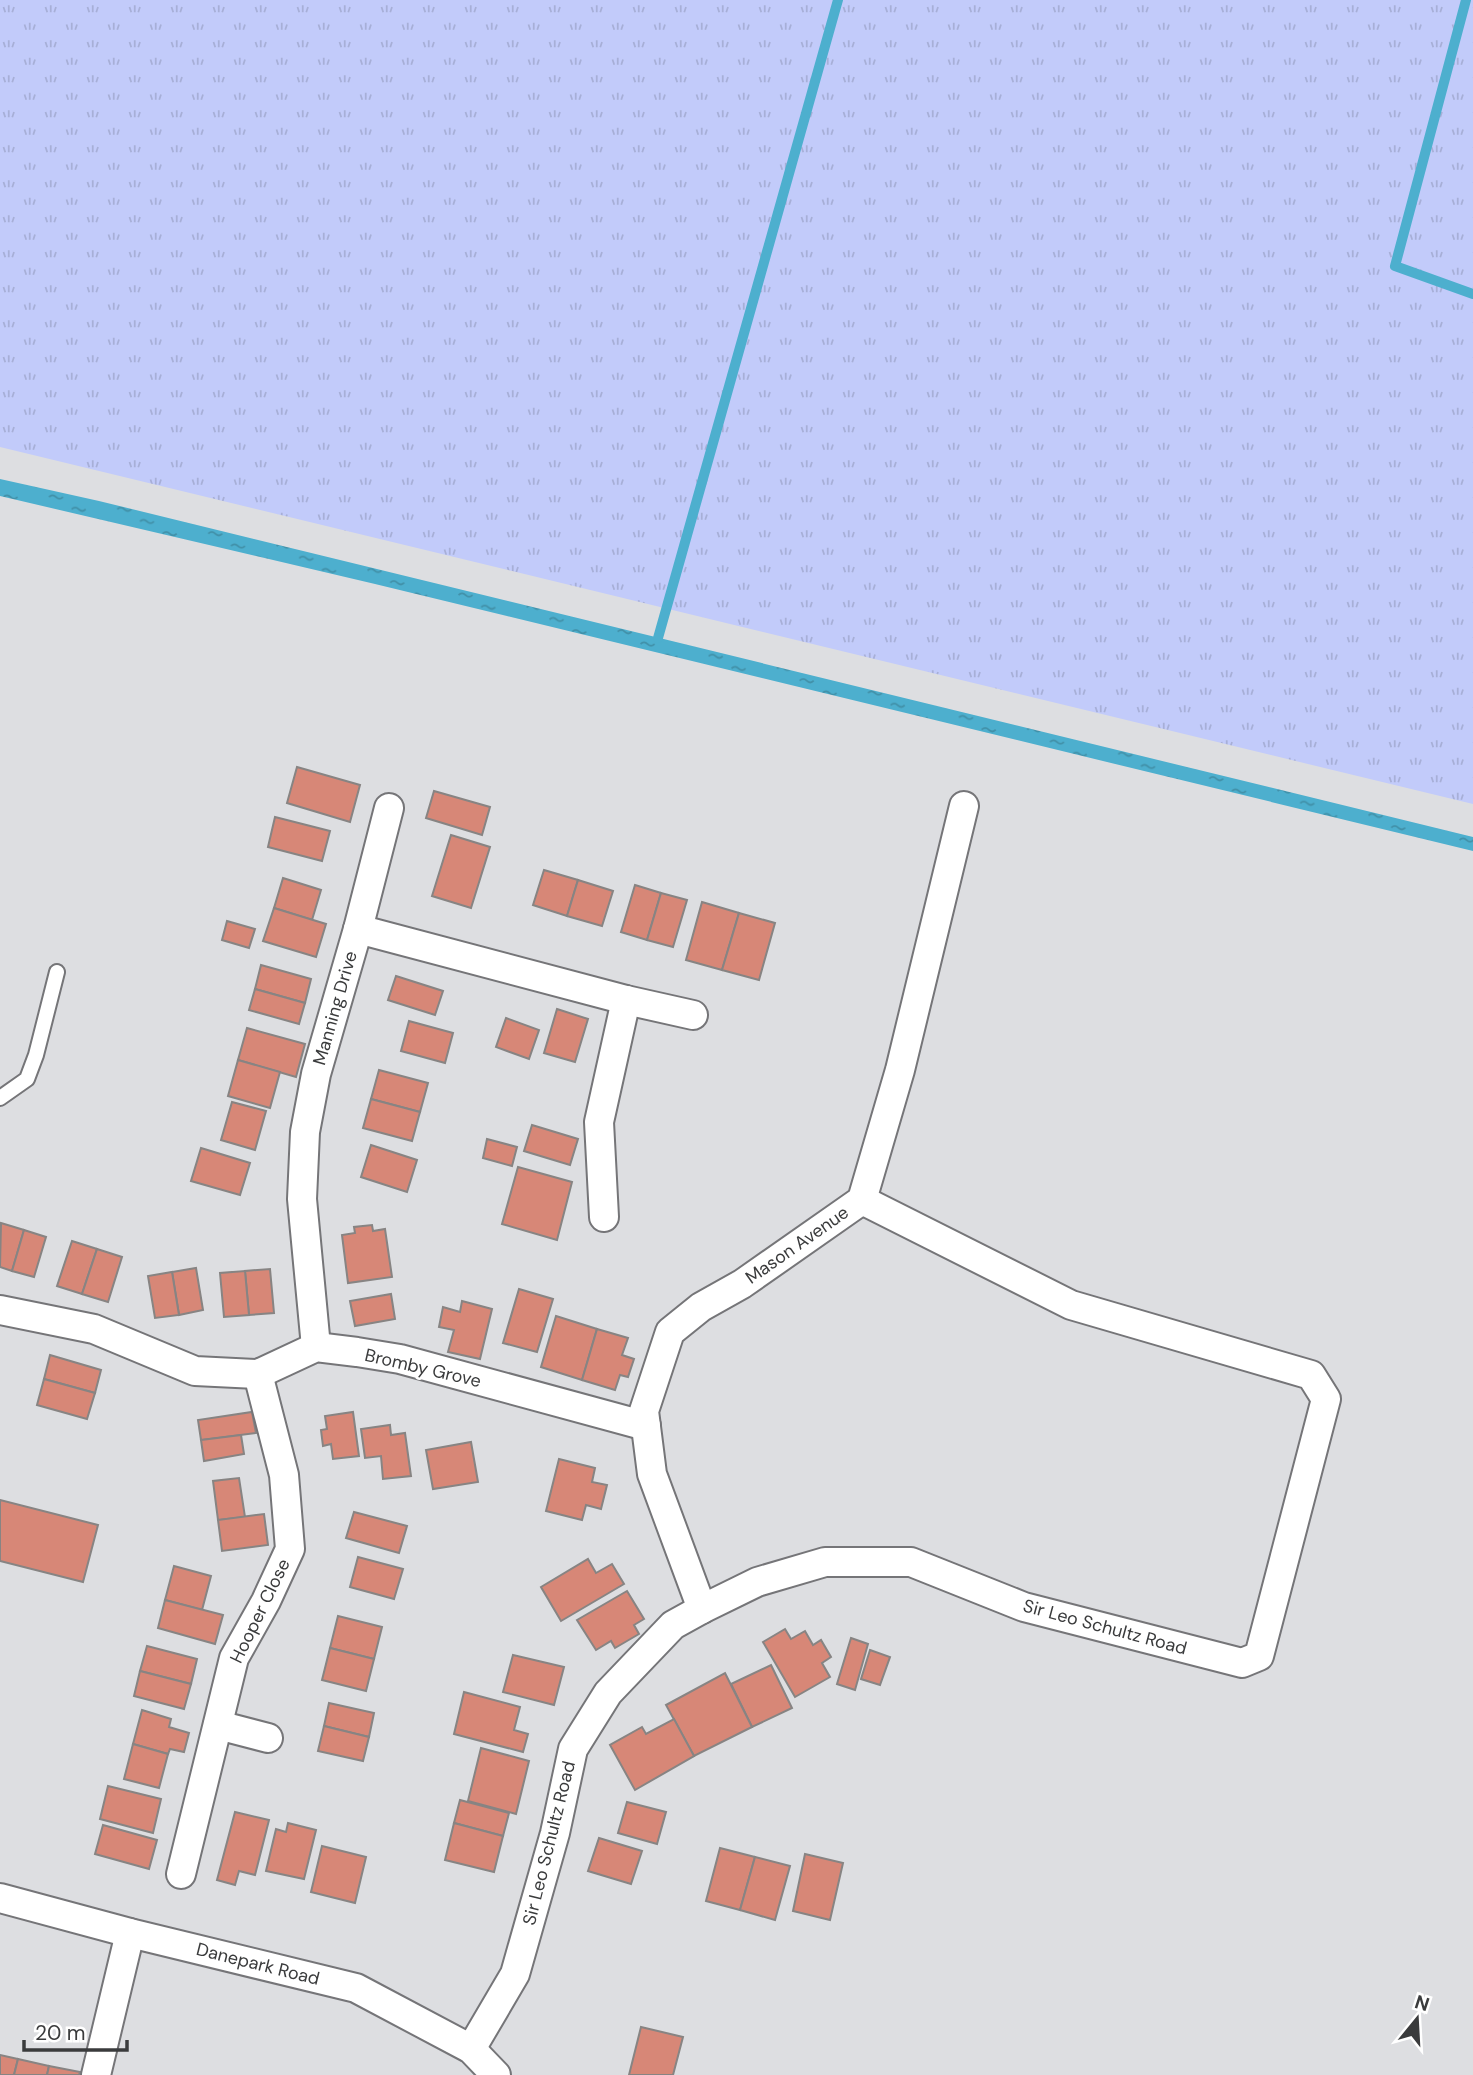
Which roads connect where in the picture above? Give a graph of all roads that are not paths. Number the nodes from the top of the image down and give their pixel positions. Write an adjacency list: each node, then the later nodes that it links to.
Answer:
1 (964, 806): 8 (street, Mason Avenue)
2 (389, 808): 3 (street)
3 (358, 929): 5 (street, Manning Drive); 11 (street, Manning Drive)
4 (57, 972): 7 (lane)
5 (626, 1000): 6 (street, Manning Drive); 9 (street)
6 (693, 1015)
7 (0, 1098)
8 (862, 1200): 13 (street, Mason Avenue); 14 (street, Sir Leo Schultz Road)
9 (604, 1217)
10 (0, 1310): 12 (street)
11 (316, 1348): 12 (street); 13 (street, Bromby Grove)
12 (258, 1374): 15 (street, Hooper Close)
13 (646, 1426): 14 (street, Mason Avenue)
14 (702, 1609): 20 (street, Sir Leo Schultz Road)
15 (218, 1725): 16 (street); 17 (street, Hooper Close)
16 (268, 1738)
17 (181, 1874)
18 (0, 1898): 19 (street, Danepark Road)
19 (130, 1933): 20 (street, Danepark Road); 21 (street)
20 (471, 2049): 22 (street, Danepark Road)
21 (96, 2075)
22 (496, 2075)

